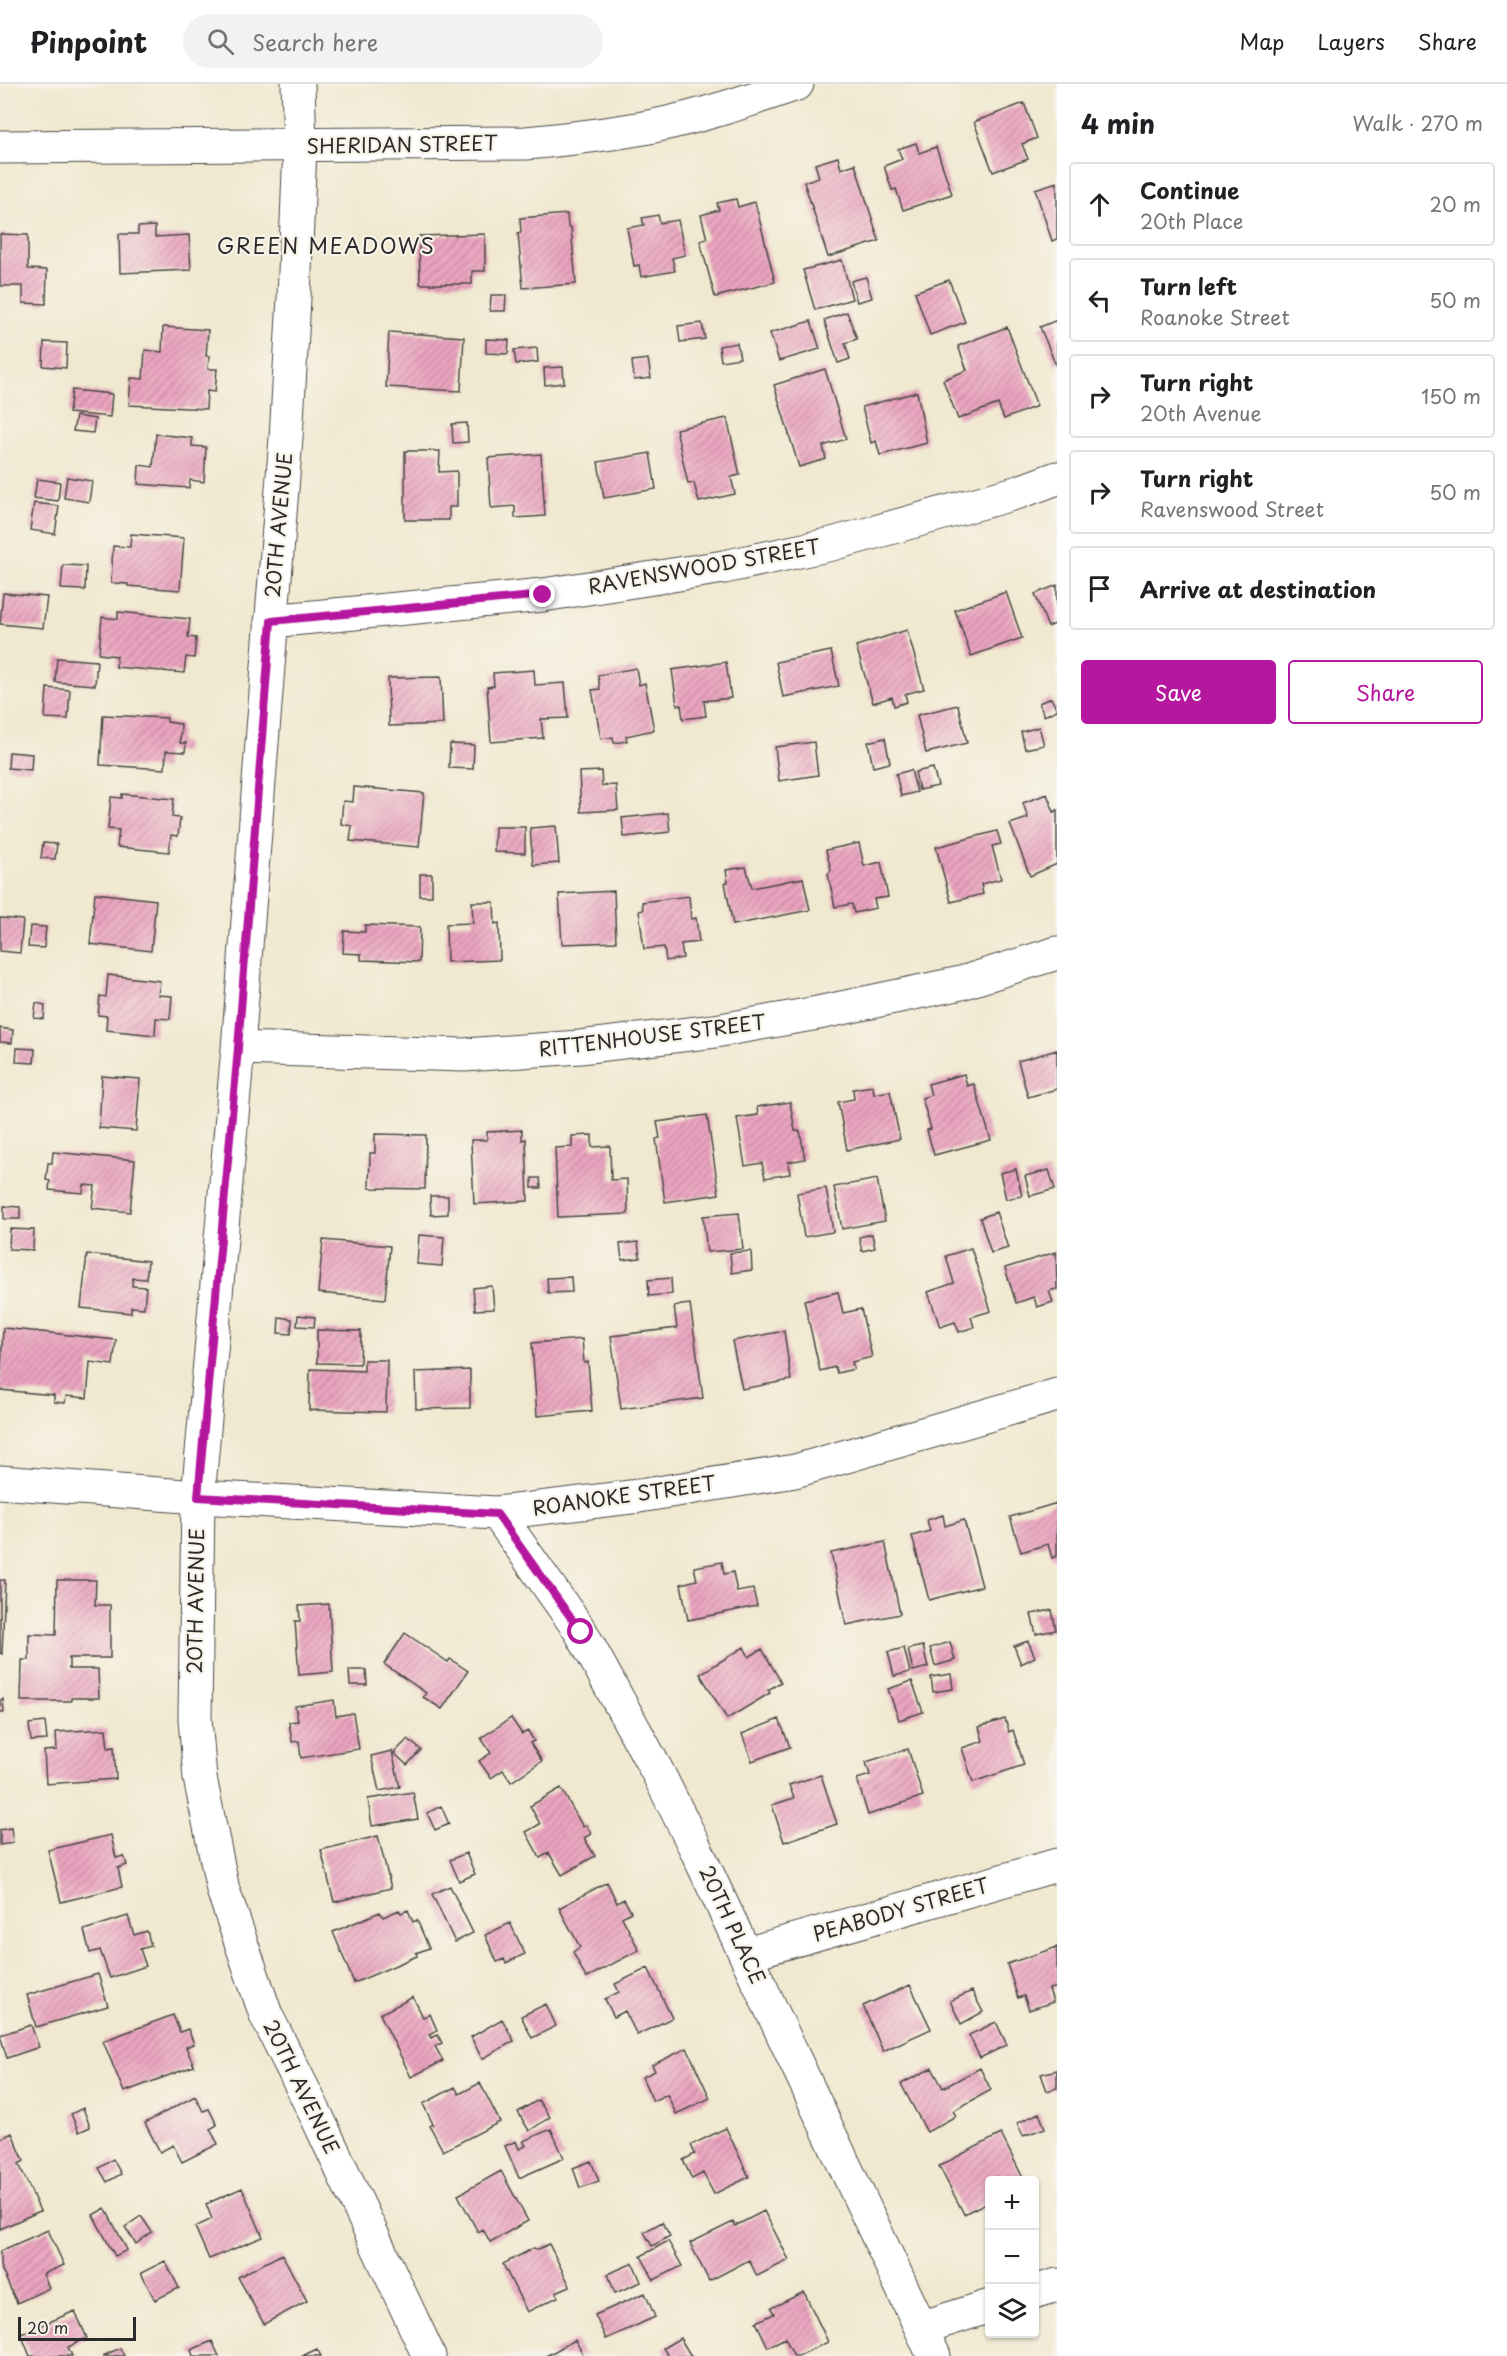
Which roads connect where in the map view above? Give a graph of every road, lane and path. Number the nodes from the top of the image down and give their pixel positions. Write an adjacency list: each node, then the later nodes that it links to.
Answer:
1 (298, 84): 3 (street, 20TH AVENUE)
2 (796, 84): 3 (street, SHERIDAN STREET)
3 (300, 146): 4 (street, SHERIDAN STREET); 6 (street, 20TH AVENUE)
4 (0, 147)
5 (1057, 478): 6 (street, RAVENSWOOD STREET)
6 (271, 621): 8 (street, 20TH AVENUE)
7 (1057, 953): 8 (street, RITTENHOUSE STREET)
8 (238, 1048): 11 (street, 20TH AVENUE)
9 (1057, 1395): 12 (street, ROANOKE STREET)
10 (0, 1482): 11 (street, ROANOKE STREET)
11 (198, 1497): 12 (street, ROANOKE STREET); 19 (street, 20TH AVENUE)
12 (497, 1514): 14 (street, 20TH PLACE)
13 (1057, 1865): 14 (street, PEABODY STREET)
14 (746, 1954): 18 (street, 20TH PLACE)
15 (1057, 2285): 16 (street)
16 (1039, 2291)
17 (985, 2309): 18 (street)
18 (927, 2342)
19 (429, 2356)

